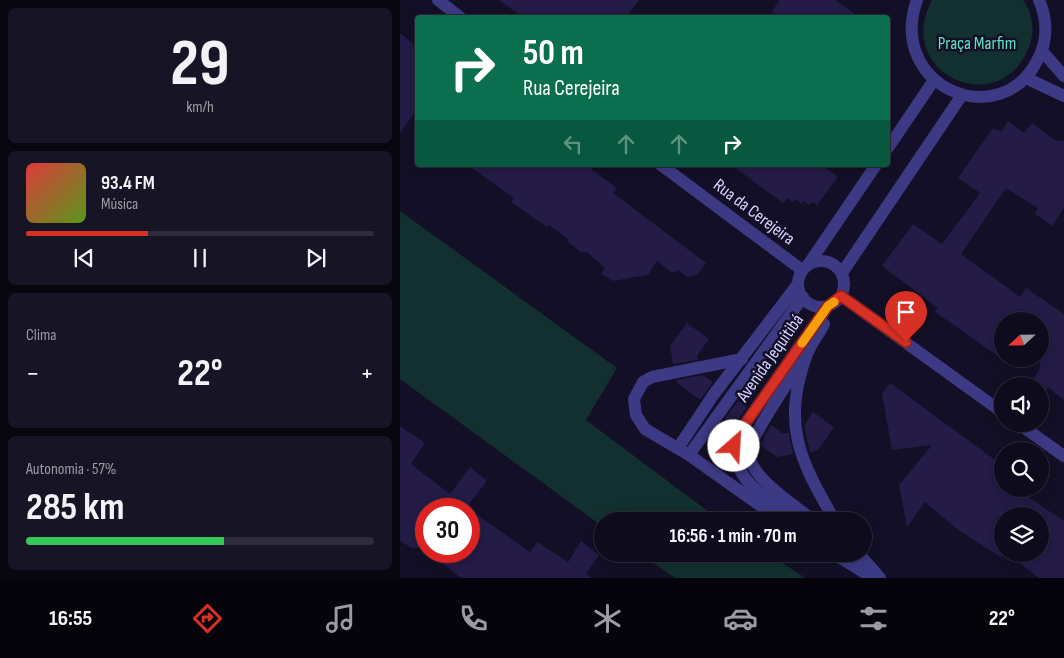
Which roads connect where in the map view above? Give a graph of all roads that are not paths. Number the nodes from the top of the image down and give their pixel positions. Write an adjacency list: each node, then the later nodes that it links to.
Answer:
1 (438, 0): 4 (street)
2 (917, 0): 8 (street)
3 (1038, 0): 5 (street)
4 (458, 15)
5 (1042, 51): 6 (street); 7 (street)
6 (1064, 76)
7 (1026, 78): 9 (street); 10 (street)
8 (934, 80): 9 (street); 11 (street)
9 (962, 95): 15 (street)
10 (1064, 96)
11 (890, 145)
12 (664, 167): 14 (street, Rua da Cerejeira)
13 (875, 167): 14 (street)
14 (805, 267): 15 (street); 16 (street)
15 (842, 273): 18 (street)
16 (798, 284): 17 (street); 20 (street, Avenida Jequitibá)
17 (803, 297): 18 (street); 24 (street, Avenida Jequitibá)
18 (835, 301): 19 (street); 21 (street); 27 (street, Avenida Jequitibá)
19 (808, 353): 28 (street, Avenida Jequitibá); 29 (street)
20 (742, 359): 23 (street, Avenida Jequitibá); 23 (street)
21 (994, 407)
22 (1030, 432): 25 (street)
23 (678, 448): 24 (street)
24 (690, 454): 26 (street)
25 (1064, 456)
26 (770, 512)
27 (788, 512)
28 (803, 512)
29 (830, 512)
30 (848, 562): 34 (street)
31 (854, 562): 34 (street)
32 (859, 562): 34 (street)
33 (865, 562): 34 (street)
34 (876, 578)

